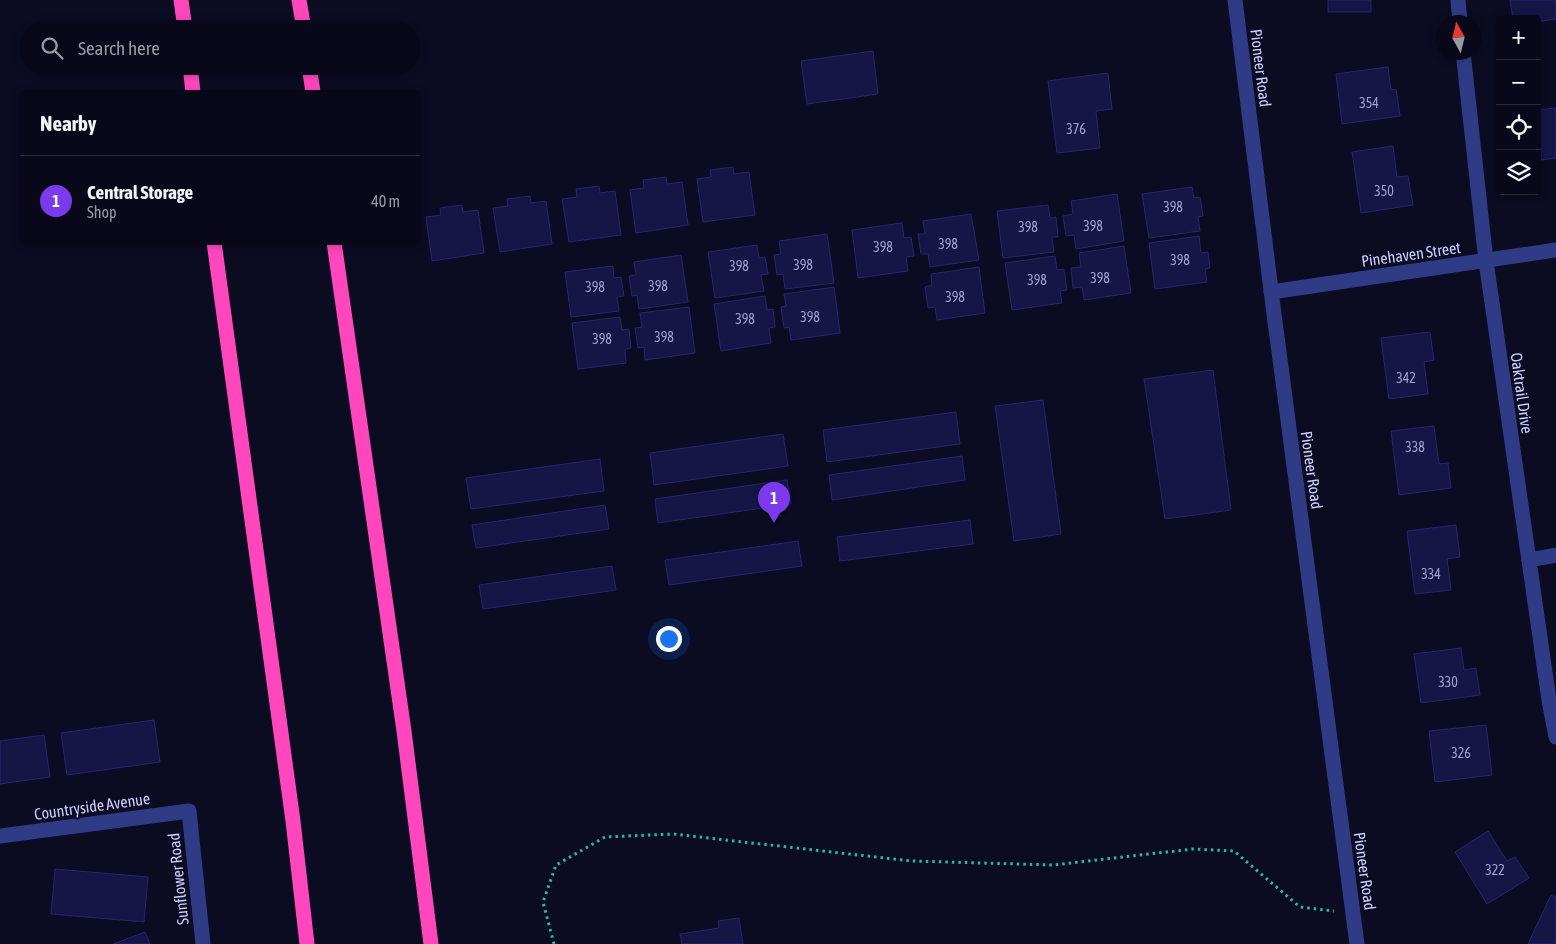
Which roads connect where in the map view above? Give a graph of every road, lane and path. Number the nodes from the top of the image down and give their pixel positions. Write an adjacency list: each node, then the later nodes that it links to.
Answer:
1 (181, 0): 6 (highway)
2 (299, 0): 7 (highway)
3 (1235, 0): 17 (street, Pioneer Road)
4 (1458, 0): 5 (street)
5 (1459, 15)
6 (184, 20)
7 (302, 20)
8 (1464, 60): 16 (street, Oaktrail Drive)
9 (191, 75): 11 (highway)
10 (310, 75): 12 (highway)
11 (194, 90)
12 (313, 90)
13 (214, 245): 25 (highway)
14 (334, 245): 26 (highway)
15 (1556, 250): 16 (street, Pinehaven Street)
16 (1486, 261): 17 (street, Pinehaven Street); 19 (street, Oaktrail Drive)
17 (1271, 292): 23 (street, Pioneer Road)
18 (1556, 556): 19 (street)
19 (1529, 560): 20 (street, Oaktrail Drive)
20 (1556, 737)
21 (188, 811): 22 (street, Countryside Avenue); 24 (street, Sunflower Road)
22 (0, 836)
23 (1353, 913): 27 (path); 28 (street, Pioneer Road)
24 (203, 944)
25 (307, 944)
26 (431, 944)
27 (554, 944)
28 (1357, 944)

